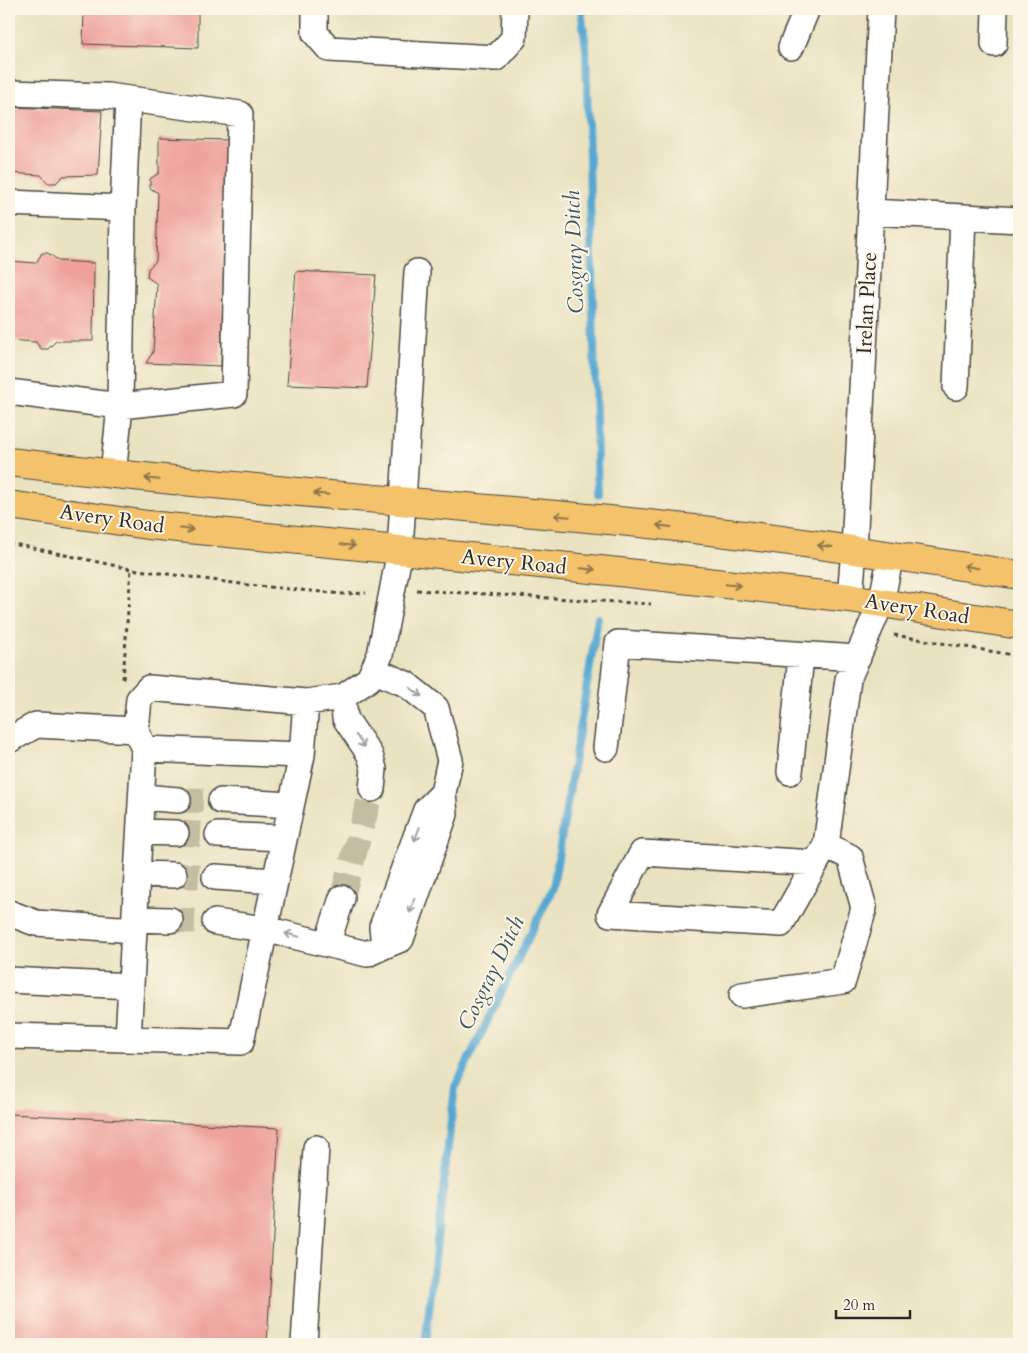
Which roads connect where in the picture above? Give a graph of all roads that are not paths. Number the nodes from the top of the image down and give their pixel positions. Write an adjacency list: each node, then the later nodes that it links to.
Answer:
1 (315, 9): 2 (street)
2 (515, 9)
3 (807, 9): 7 (street)
4 (881, 9): 12 (street, Irelan Place)
5 (995, 9): 6 (street)
6 (994, 44)
7 (791, 48)
8 (9, 93): 9 (street)
9 (128, 99): 11 (street); 18 (street)
10 (9, 203): 11 (street)
11 (123, 208): 18 (street)
12 (871, 212): 13 (street); 23 (street, Irelan Place)
13 (963, 217): 14 (street); 16 (street)
14 (1019, 220)
15 (417, 272): 21 (street)
16 (956, 387)
17 (9, 392): 18 (street)
18 (120, 406): 20 (street)
19 (9, 462): 20 (main road, Avery Road)
20 (113, 475): 21 (main road, Avery Road, one-way to 20)
21 (404, 502): 23 (main road, Avery Road, one-way to 21); 24 (street)
22 (9, 505): 24 (main road, Avery Road, one-way to 24)
23 (854, 549): 25 (main road, Avery Road); 27 (street, Irelan Place)
24 (400, 550): 27 (main road, Avery Road, one-way to 27); 32 (street)
25 (891, 555): 26 (main road, Avery Road, one-way to 25); 28 (street)
26 (1019, 575)
27 (850, 598): 28 (main road, Avery Road)
28 (881, 603): 29 (main road, Avery Road); 31 (street)
29 (1019, 625)
30 (801, 655): 31 (street); 37 (street); 39 (street)
31 (858, 658): 49 (street)
32 (373, 670): 33 (street); 60 (street, one-way to 60)
33 (343, 697): 34 (street); 40 (street, one-way to 40)
34 (306, 702): 35 (street); 38 (street)
35 (140, 739): 36 (street); 38 (street); 41 (street)
36 (9, 740)
37 (606, 748)
38 (302, 755): 44 (street)
39 (790, 772)
40 (372, 789)
41 (142, 798): 42 (street); 45 (street)
42 (178, 800)
43 (221, 801): 44 (street)
44 (291, 805): 48 (street)
45 (140, 832): 46 (street); 50 (street)
46 (176, 833)
47 (218, 835): 48 (street)
48 (284, 838): 53 (street)
49 (821, 854): 49 (street); 63 (street)
50 (138, 874): 51 (street); 58 (street)
51 (174, 875)
52 (215, 877): 53 (street)
53 (275, 881): 59 (street)
54 (342, 898): 60 (street)
55 (9, 913): 58 (street)
56 (170, 920): 58 (street)
57 (215, 922): 59 (street)
58 (134, 925): 62 (street)
59 (265, 928): 60 (street, one-way to 59); 65 (street)
60 (327, 944)
61 (9, 980): 62 (street)
62 (131, 986): 65 (street)
63 (742, 995)
64 (9, 1036): 65 (street)
65 (128, 1039)
66 (316, 1148): 67 (street)
67 (304, 1344)

